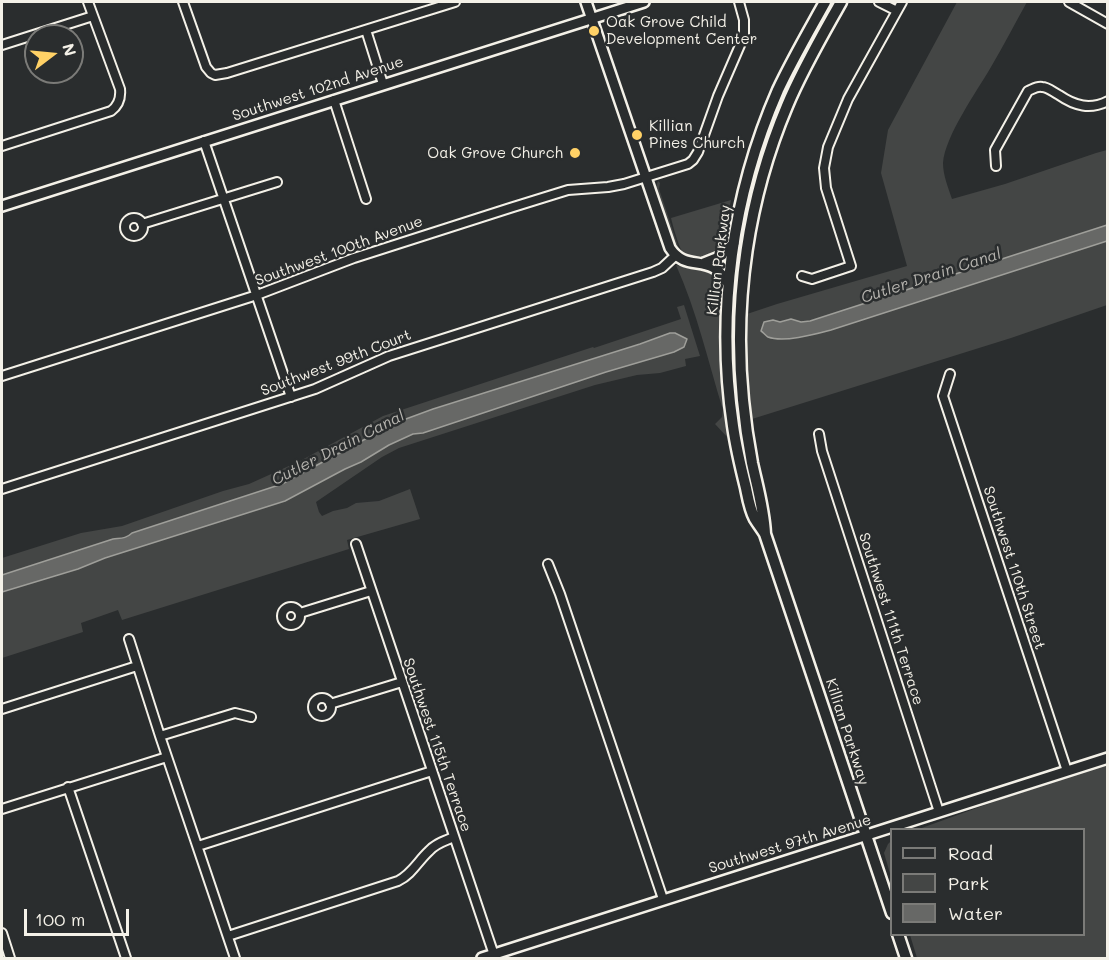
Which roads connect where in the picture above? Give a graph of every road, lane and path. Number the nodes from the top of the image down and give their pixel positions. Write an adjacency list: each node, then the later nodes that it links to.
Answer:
1 (88, 2): 13 (street)
2 (183, 2): 16 (street)
3 (455, 2): 16 (street)
4 (586, 2): 14 (street)
5 (644, 2): 14 (street, Southwest 102nd Avenue)
6 (738, 2): 24 (street, Southwest 100th Avenue)
7 (825, 2): 30 (main road, Killian Parkway)
8 (841, 2): 41 (main road, Killian Parkway)
9 (879, 2): 12 (street)
10 (902, 2): 12 (street)
11 (1069, 2): 15 (street)
12 (897, 11): 33 (street)
13 (93, 16): 17 (street); 22 (street)
14 (592, 18): 18 (street, Southwest 102nd Avenue); 24 (street)
15 (1107, 24)
16 (366, 30): 18 (street)
17 (2, 43)
18 (383, 84): 19 (street, Southwest 102nd Avenue)
19 (334, 100): 21 (street, Southwest 102nd Avenue); 27 (street)
20 (1107, 100): 23 (street)
21 (204, 141): 26 (street); 28 (street, Southwest 102nd Avenue)
22 (2, 146)
23 (996, 166)
24 (645, 178): 31 (street); 35 (street, Southwest 100th Avenue)
25 (277, 182): 26 (street)
26 (224, 198): 29 (street); 35 (street)
27 (366, 199)
28 (2, 206)
29 (142, 224)
30 (734, 243): 32 (street); 34 (main road, Killian Parkway)
31 (676, 255): 32 (street); 38 (street, Southwest 99th Court)
32 (704, 263): 34 (street)
33 (802, 276)
34 (729, 284): 41 (main road, Killian Parkway)
35 (257, 295): 37 (street, Southwest 100th Avenue); 38 (street)
36 (950, 374): 56 (street, Southwest 110th Street)
37 (2, 376)
38 (291, 397): 40 (street, Southwest 99th Court)
39 (819, 434): 59 (street, Southwest 111th Terrace)
40 (2, 489)
41 (765, 534): 62 (main road, Killian Parkway)
42 (356, 544): 44 (street, Southwest 115th Terrace)
43 (548, 564): 65 (street)
44 (371, 591): 45 (street); 48 (street, Southwest 115th Terrace)
45 (300, 614)
46 (129, 639): 47 (street)
47 (137, 666): 50 (street); 52 (street)
48 (402, 682): 49 (street); 55 (street, Southwest 115th Terrace)
49 (330, 704)
50 (2, 709)
51 (251, 717): 52 (street)
52 (160, 736): 53 (street)
53 (167, 757): 57 (street); 64 (street)
54 (1107, 758): 56 (street, Southwest 97th Avenue)
55 (432, 771): 63 (street, Southwest 115th Terrace); 64 (street)
56 (1067, 771): 59 (street, Southwest 97th Avenue)
57 (68, 787): 58 (street); 72 (street)
58 (2, 808)
59 (939, 813): 61 (street, Southwest 97th Avenue)
60 (890, 828): 62 (street, Southwest 97th Avenue)
61 (891, 828)
62 (866, 836): 65 (street, Southwest 97th Avenue); 66 (main road, Killian Parkway)
63 (454, 837): 68 (street); 70 (street, Southwest 115th Terrace)
64 (198, 846): 68 (street)
65 (663, 899): 70 (street, Southwest 97th Avenue)
66 (890, 911)
67 (2, 933): 71 (street)
68 (228, 936): 73 (street)
69 (899, 936): 75 (main road)
70 (494, 955): 74 (street, Southwest 97th Avenue)
71 (10, 958)
72 (126, 958)
73 (235, 958)
74 (482, 958)
75 (906, 958)

